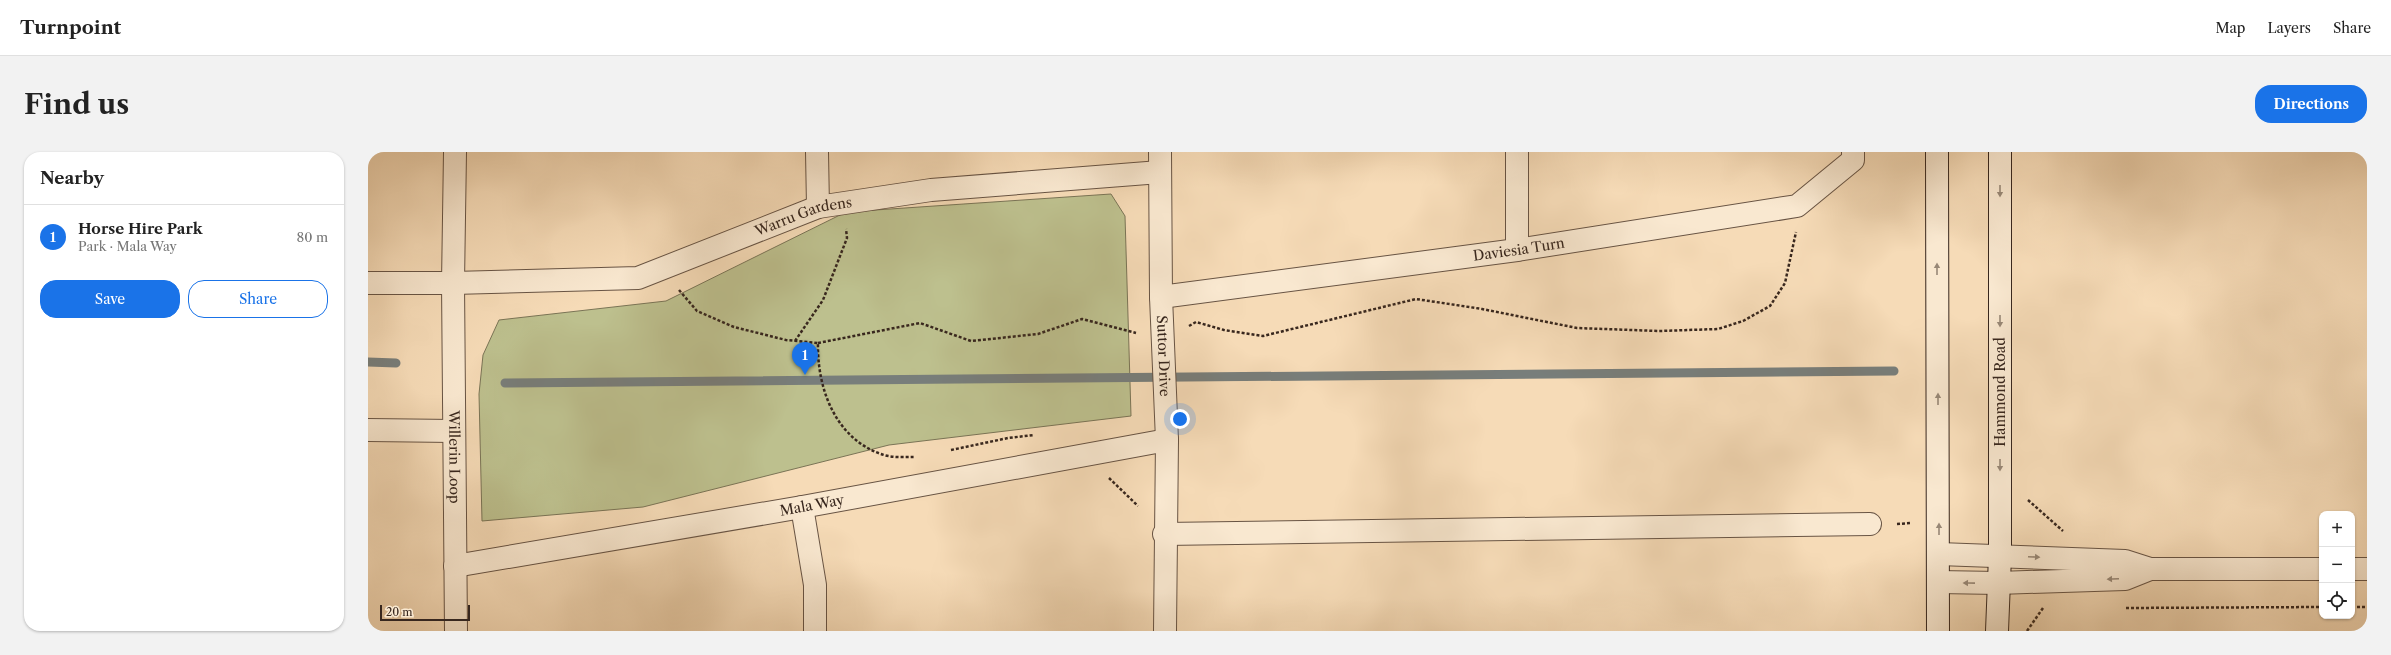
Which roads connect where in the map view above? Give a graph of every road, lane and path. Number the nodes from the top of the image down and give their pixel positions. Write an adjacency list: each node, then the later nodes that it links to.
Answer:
1 (455, 152): 13 (street, Willerin Loop)
2 (817, 152): 10 (street)
3 (1517, 152): 11 (street)
4 (1853, 152): 9 (street)
5 (1937, 152): 33 (street, one-way to 5)
6 (2000, 152): 34 (street, Hammond Road, one-way to 34)
7 (1160, 162): 8 (street, Warru Gardens); 15 (street, Suttor Drive)
8 (845, 203): 10 (street, Warru Gardens); 18 (path)
9 (1797, 206): 11 (street, Daviesia Turn); 16 (path)
10 (818, 207): 13 (street, Warru Gardens)
11 (1517, 250): 15 (street, Daviesia Turn)
12 (368, 283): 13 (street)
13 (453, 283): 21 (street, Willerin Loop)
14 (671, 291): 18 (path)
15 (1161, 297): 17 (street, Suttor Drive)
16 (1186, 328)
17 (1162, 334): 19 (path); 23 (street, Suttor Drive)
18 (794, 341): 19 (path)
19 (818, 343): 25 (path)
20 (368, 430): 21 (street)
21 (454, 431): 36 (street, Willerin Loop)
22 (1039, 434): 24 (path)
23 (1167, 440): 28 (street, Mala Way); 32 (street, Suttor Drive)
24 (946, 452)
25 (922, 457)
26 (1106, 475): 29 (path)
27 (2028, 496): 35 (path)
28 (802, 507): 36 (street, Mala Way); 49 (street)
29 (1138, 512)
30 (1911, 517): 31 (path)
31 (1870, 524): 32 (street)
32 (1164, 534): 50 (street, Suttor Drive)
33 (1939, 554): 34 (street); 41 (street)
34 (2000, 556): 35 (street, one-way to 35); 42 (street, Hammond Road)
35 (2076, 559): 37 (street)
36 (456, 566): 48 (street, Willerin Loop)
37 (2150, 569): 38 (street); 42 (street, one-way to 42)
38 (2319, 569)
39 (2355, 569): 40 (street)
40 (2367, 569)
41 (1938, 582): 42 (street, one-way to 41); 51 (street)
42 (1998, 583): 52 (street, Hammond Road)
43 (2319, 607): 47 (path)
44 (2355, 607): 45 (path)
45 (2367, 607)
46 (2050, 608): 53 (path)
47 (2124, 608)
48 (456, 631)
49 (815, 631)
50 (1164, 631)
51 (1938, 631)
52 (1997, 631)
53 (2027, 631)

